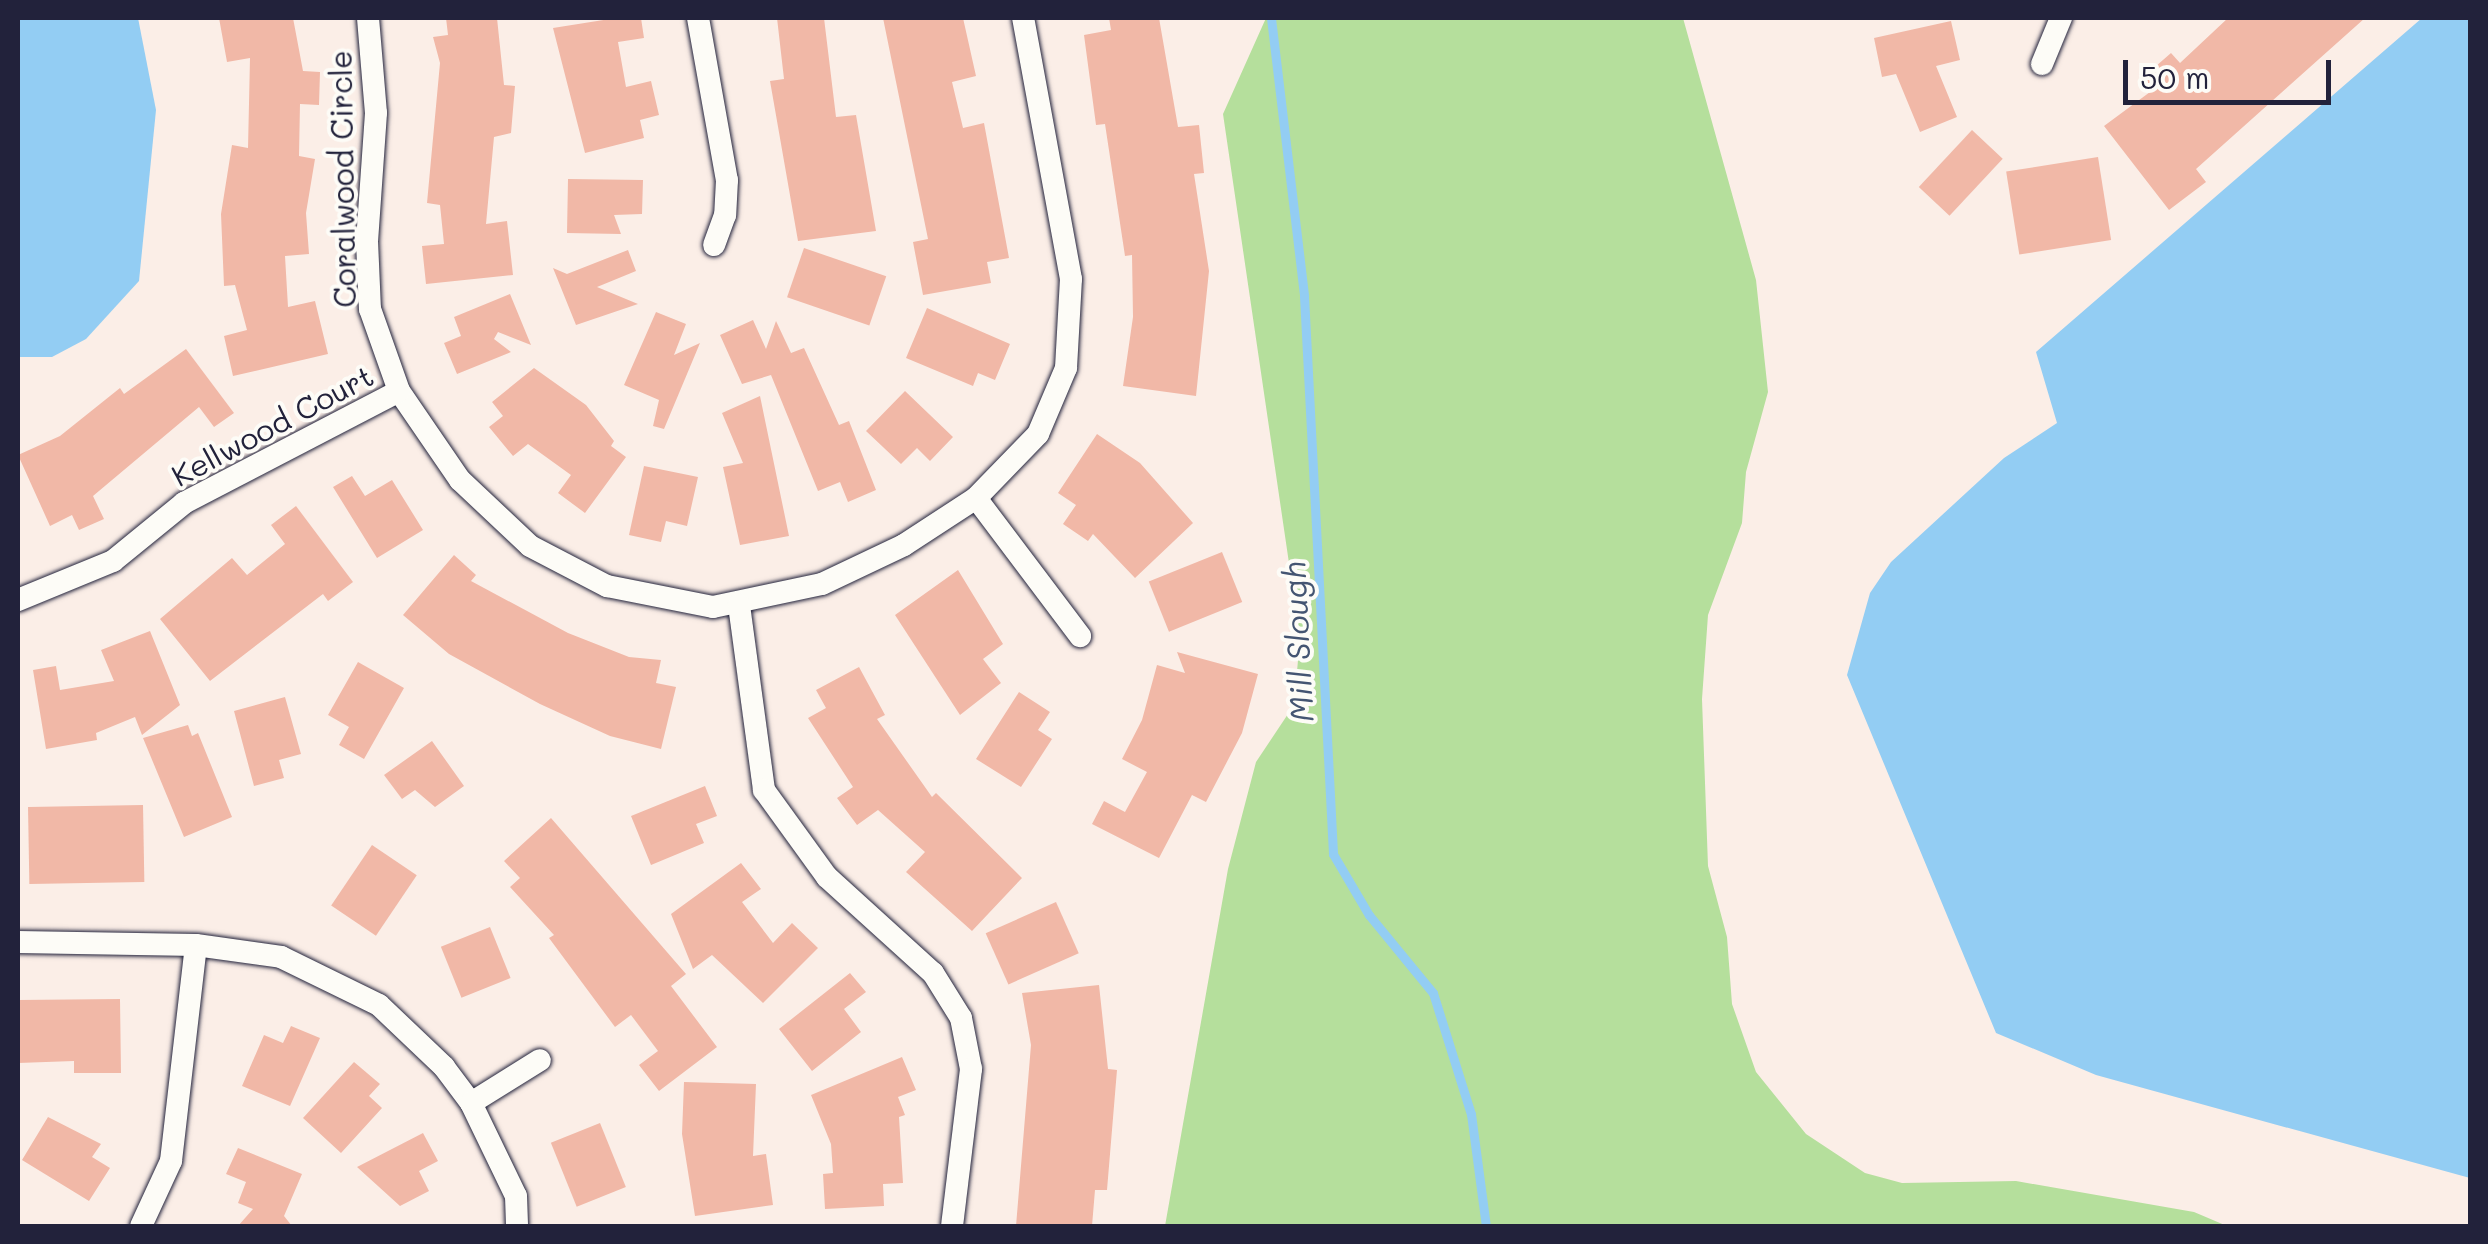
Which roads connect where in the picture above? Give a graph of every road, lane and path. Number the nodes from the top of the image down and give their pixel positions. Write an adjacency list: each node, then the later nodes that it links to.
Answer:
1 (368, 18): 7 (street, Coralwood Circle)
2 (698, 18): 6 (street)
3 (1023, 18): 8 (street, Coralwood Circle)
4 (2061, 18): 5 (street)
5 (2042, 64)
6 (714, 245)
7 (400, 392): 9 (street, Kellwood Court); 10 (street, Coralwood Circle)
8 (976, 498): 10 (street, Coralwood Circle); 11 (street)
9 (18, 600)
10 (738, 605): 18 (street)
11 (1080, 636)
12 (18, 942): 13 (street)
13 (196, 945): 15 (street); 16 (street)
14 (540, 1060): 15 (street)
15 (471, 1104): 17 (street)
16 (141, 1226)
17 (517, 1226)
18 (952, 1226)

